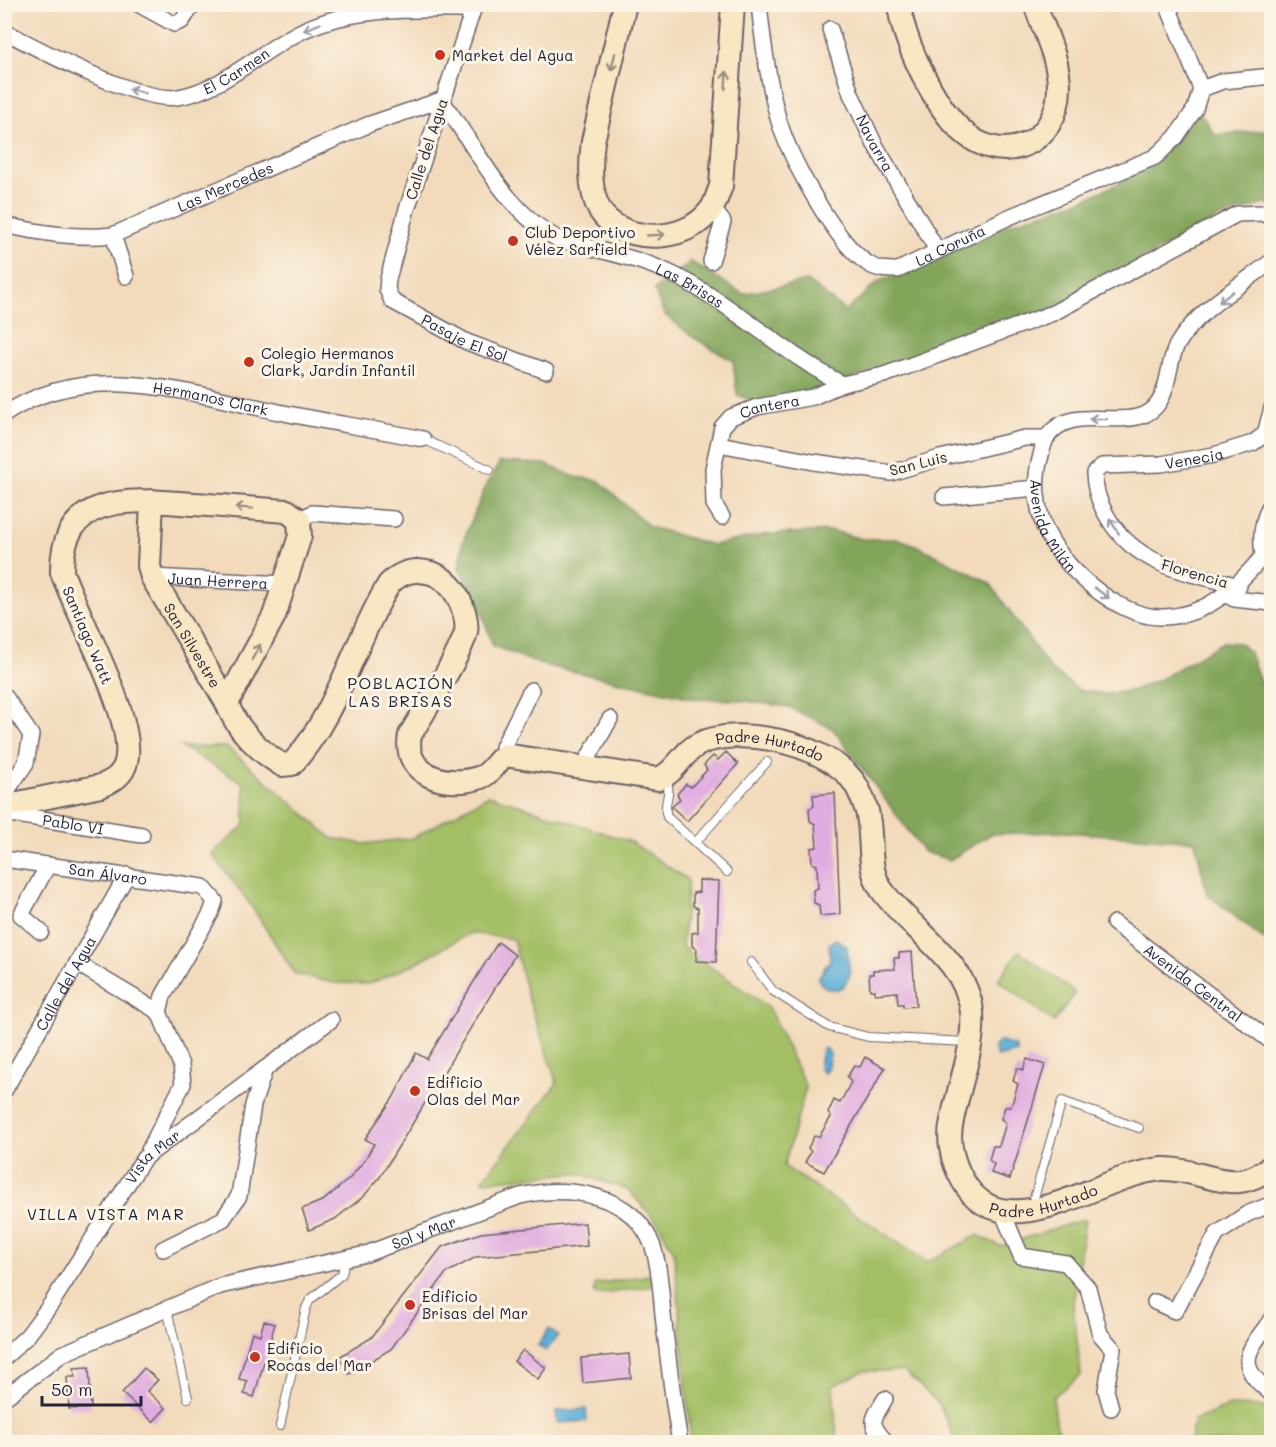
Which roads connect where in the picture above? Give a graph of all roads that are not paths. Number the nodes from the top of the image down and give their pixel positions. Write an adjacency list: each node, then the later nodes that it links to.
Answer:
1 (138, 4): 2 (street)
2 (193, 4)
3 (625, 4): 15 (street, one-way to 15)
4 (733, 4): 15 (street, one-way to 4)
5 (759, 4): 19 (street, La Coruña)
6 (899, 4): 7 (street)
7 (1035, 4)
8 (1167, 4): 13 (street)
9 (474, 7): 11 (street, El Carmen, one-way to 11); 14 (street, Calle del Agua)
10 (830, 29): 19 (street, Navarra)
11 (4, 31)
12 (1272, 76): 13 (street)
13 (1201, 89): 19 (street, La Coruña)
14 (441, 100): 18 (street, Las Mercedes); 23 (street, Calle del Agua); 25 (street, Las Brisas)
15 (712, 208): 20 (street)
16 (1272, 219): 25 (street)
17 (4, 225): 18 (street, Las Mercedes)
18 (113, 235): 22 (street)
19 (937, 250)
20 (711, 261)
21 (1272, 261): 28 (street, one-way to 28)
22 (126, 276)
23 (388, 295): 24 (street, Pasaje El Sol)
24 (546, 371)
25 (842, 384): 30 (street, Cantera)
26 (1272, 408): 32 (street, Venecia)
27 (4, 415): 29 (street, Hermanos Clark)
28 (1047, 438): 30 (street, San Luis); 33 (street, Avenida Milán)
29 (423, 439): 31 (lane)
30 (718, 444): 37 (street, Cantera)
31 (490, 470)
32 (1094, 473): 43 (street, Florencia, one-way to 32)
33 (1036, 488): 34 (street); 44 (street, Avenida Milán, one-way to 44)
34 (944, 497)
35 (152, 501): 39 (street, Santiago Watt, one-way to 35); 41 (street, San Silvestre); 55 (street, Santiago Watt)
36 (1272, 501): 40 (street, Avenida Milán)
37 (722, 517)
38 (394, 519): 39 (street)
39 (299, 520): 42 (street)
40 (1267, 557): 43 (street, Avenida Milán)
41 (152, 577): 42 (street, Juan Herrera); 48 (street, San Silvestre)
42 (285, 584): 48 (street, one-way to 42)
43 (1239, 586): 44 (street, Avenida Milán)
44 (1225, 594): 45 (street)
45 (1272, 603)
46 (531, 690): 50 (street)
47 (4, 695): 54 (street)
48 (227, 703): 50 (street, San Silvestre)
49 (610, 719): 52 (street)
50 (505, 755): 52 (street)
51 (767, 762): 58 (lane)
52 (583, 767): 53 (street)
53 (664, 777): 58 (lane); 69 (street, Padre Hurtado)
54 (4, 795)
55 (4, 806)
56 (4, 813): 57 (street, Pablo VI)
57 (142, 835)
58 (695, 843): 61 (lane)
59 (4, 859): 60 (street, San Álvaro)
60 (48, 865): 62 (street, San Álvaro); 64 (street)
61 (727, 872)
62 (127, 875): 66 (street, Calle del Agua); 67 (street, San Álvaro)
63 (1114, 923): 70 (street, Avenida Central)
64 (41, 932)
65 (751, 962): 69 (lane)
66 (78, 964): 67 (street); 73 (street, Calle del Agua)
67 (159, 1012): 76 (street)
68 (331, 1020): 71 (street, Vista Mar)
69 (968, 1042): 80 (street, Padre Hurtado)
70 (1272, 1042)
71 (265, 1069): 72 (street, Vista Mar); 74 (street)
72 (234, 1089): 74 (street); 76 (street, Vista Mar)
73 (4, 1091)
74 (253, 1105): 81 (street)
75 (1139, 1128): 79 (lane)
76 (144, 1158): 86 (street, Vista Mar)
77 (1272, 1166): 79 (street, Padre Hurtado)
78 (1272, 1204): 83 (street)
79 (1031, 1210): 80 (street, Padre Hurtado)
80 (1002, 1211): 91 (street)
81 (163, 1249)
82 (345, 1260): 84 (street, Sol y Mar); 92 (lane); 93 (street, Sol y Mar)
83 (1155, 1302)
84 (167, 1309): 88 (street, Sol y Mar); 89 (lane)
85 (1272, 1319): 87 (street)
86 (4, 1358)
87 (1272, 1394)
88 (4, 1398)
89 (188, 1398)
90 (885, 1399): 94 (street)
91 (1111, 1408)
92 (280, 1426)
93 (680, 1443)
94 (886, 1443)

